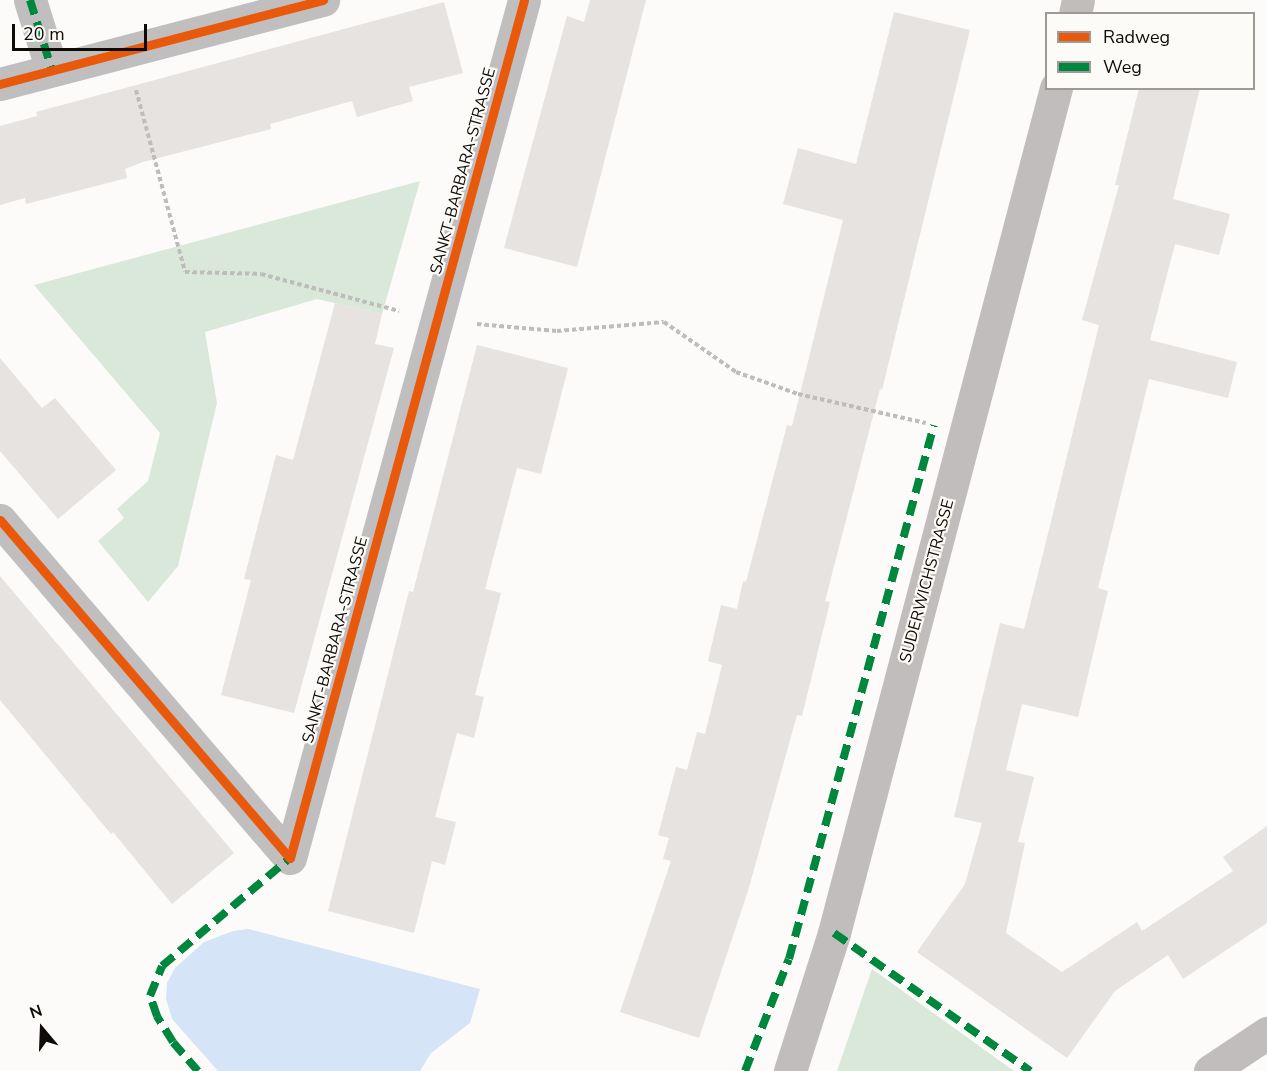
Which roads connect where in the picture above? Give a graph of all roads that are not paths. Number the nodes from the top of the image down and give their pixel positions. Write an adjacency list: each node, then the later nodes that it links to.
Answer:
1 (30, 0): 4 (street)
2 (323, 0): 4 (street)
3 (524, 0): 7 (street, SANKT-BARBARA-STRASSE)
4 (52, 70): 5 (street)
5 (0, 84)
6 (1055, 90): 9 (main road, SUDERWICHSTRASSE)
7 (0, 520)
8 (1267, 1033): 10 (main road)
9 (790, 1071)
10 (1210, 1071)

